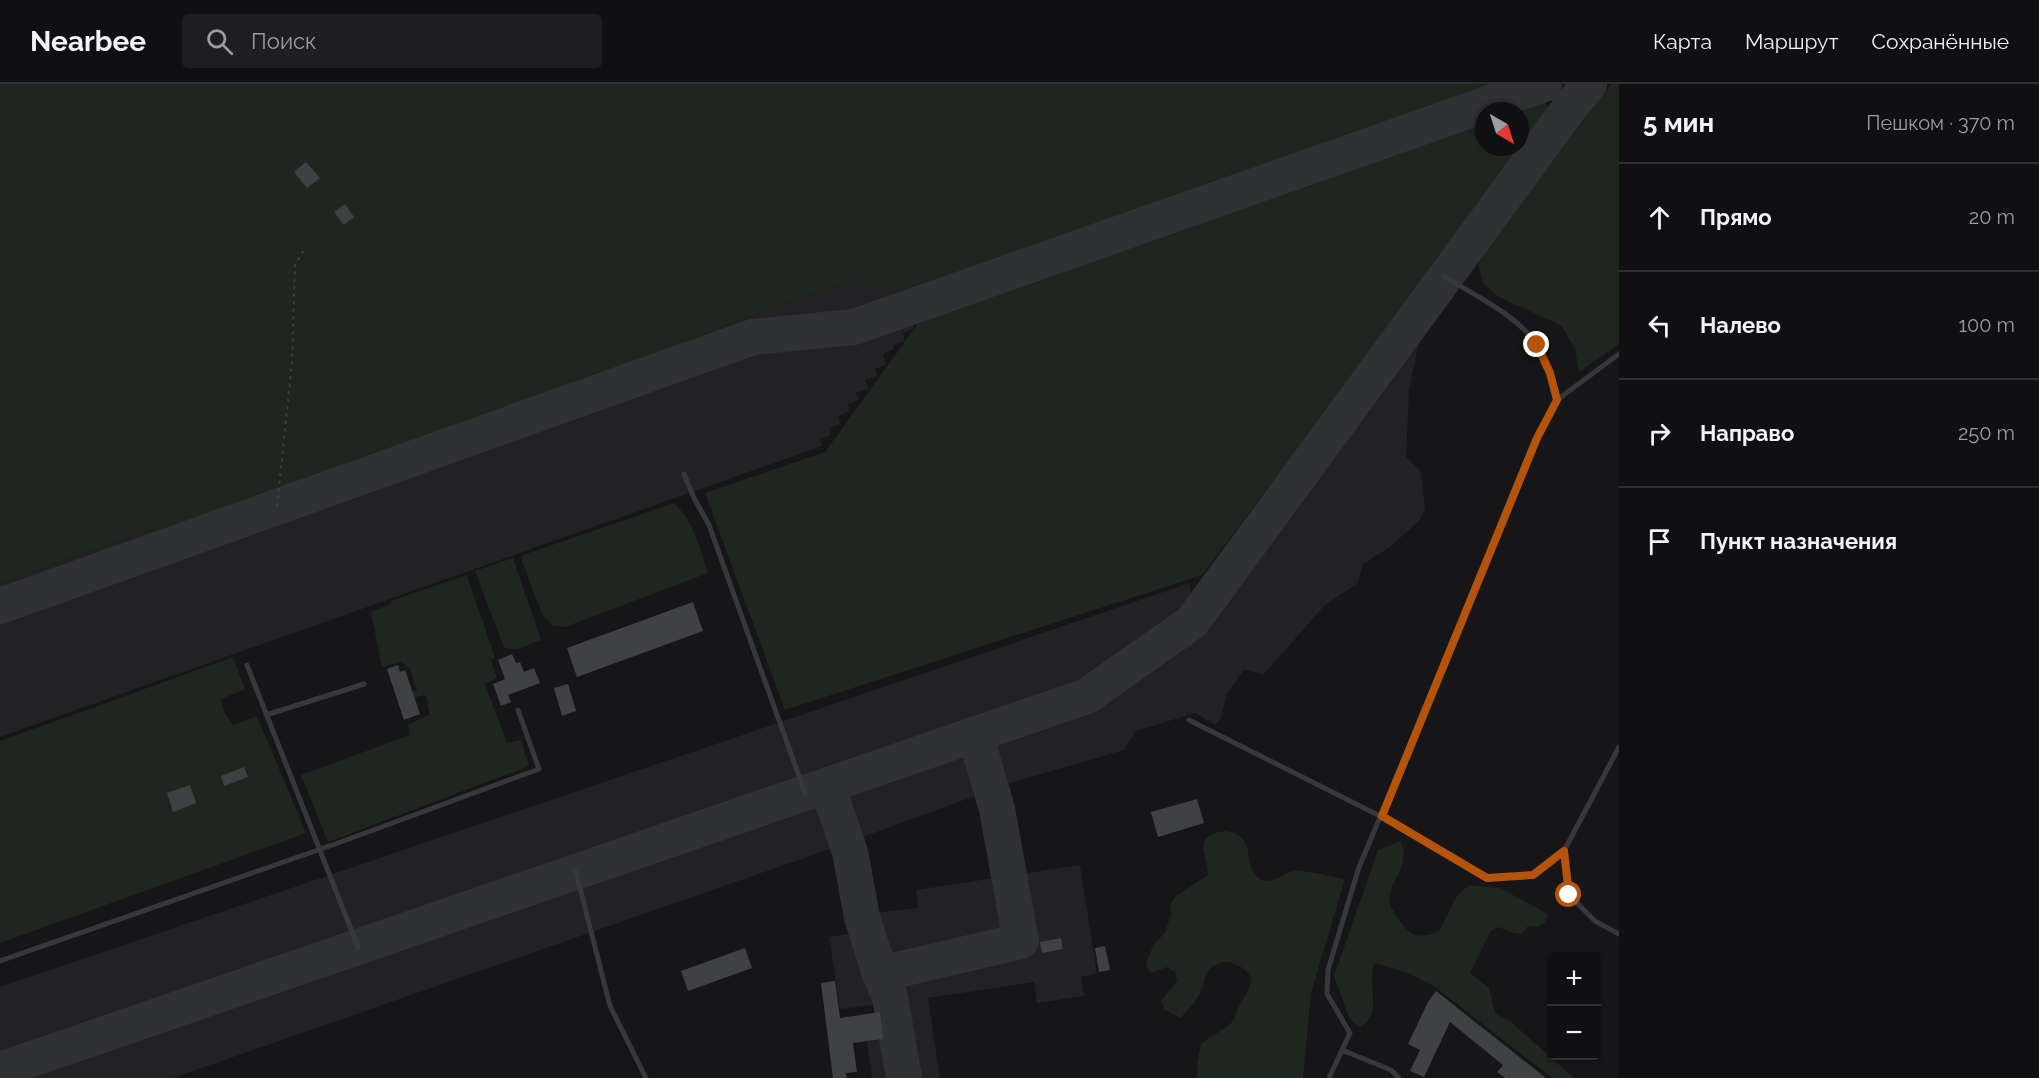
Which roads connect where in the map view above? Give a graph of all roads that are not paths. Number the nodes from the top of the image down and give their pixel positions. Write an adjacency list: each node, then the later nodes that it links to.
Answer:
1 (1445, 277): 3 (lane)
2 (1619, 354): 3 (lane)
3 (1557, 400): 12 (lane)
4 (684, 474): 11 (lane)
5 (247, 665): 8 (lane)
6 (364, 684): 8 (lane)
7 (518, 710): 13 (lane)
8 (267, 715): 13 (lane)
9 (1189, 720): 12 (lane)
10 (1619, 747): 14 (lane)
11 (805, 793)
12 (1382, 816): 14 (lane); 19 (lane)
13 (321, 850): 17 (lane); 18 (lane)
14 (1564, 851): 16 (lane)
15 (576, 872): 20 (lane)
16 (1619, 934)
17 (358, 947)
18 (0, 961)
19 (1342, 1050): 21 (lane); 22 (lane)
20 (646, 1078)
21 (1329, 1078)
22 (1399, 1078)

